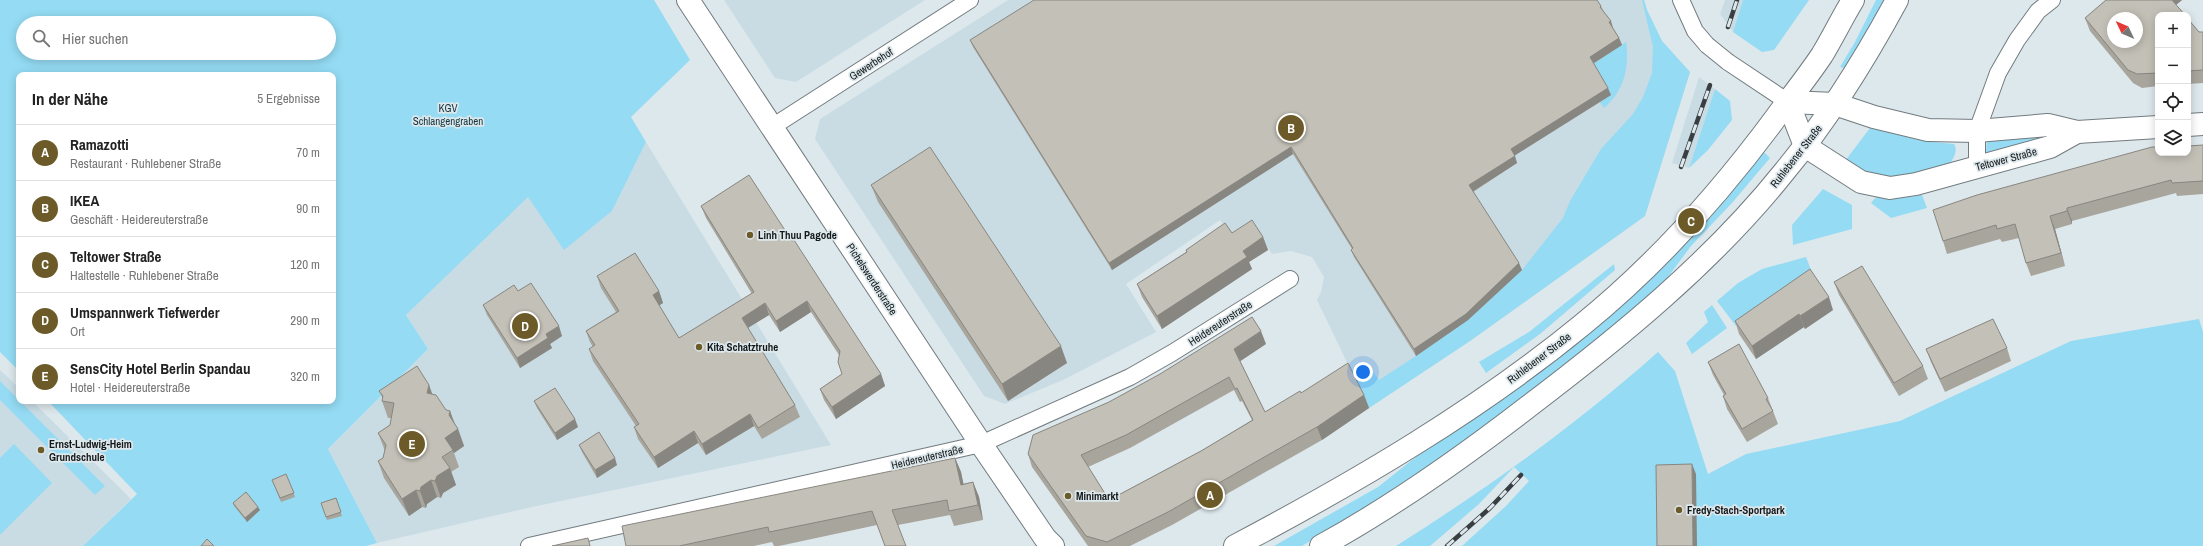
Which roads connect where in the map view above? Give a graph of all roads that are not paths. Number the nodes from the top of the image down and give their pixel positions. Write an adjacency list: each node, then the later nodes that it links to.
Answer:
1 (688, 0): 11 (main road, Pichelswerderstraße)
2 (970, 0): 11 (street, Gewerbehof)
3 (1681, 0): 7 (street, bridge)
4 (1853, 0): 7 (main road, Ruhlebener Straße)
5 (1897, 0): 8 (main road, Ruhlebener Straße)
6 (2052, 0): 13 (street)
7 (1788, 102): 8 (main road, Teltower Straße); 15 (main road); 21 (main road, Ruhlebener Straße)
8 (1835, 104): 13 (main road, Teltower Straße); 15 (main road, Ruhlebener Straße)
9 (2203, 124): 10 (main road)
10 (2191, 125)
11 (772, 127): 18 (main road, Pichelswerderstraße)
12 (2155, 127): 14 (main road, Teltower Straße)
13 (1977, 131): 14 (main road, Teltower Straße); 16 (street)
14 (2077, 132): 16 (main road, Teltower Straße)
15 (1805, 146): 16 (main road, Teltower Straße); 22 (main road, Ruhlebener Straße)
16 (1977, 167)
17 (1290, 279): 18 (street, Heidereuterstraße)
18 (981, 444): 19 (main road, Pichelswerderstraße); 20 (street, Heidereuterstraße)
19 (1048, 543)
20 (529, 546)
21 (1235, 546)
22 (1321, 546)

